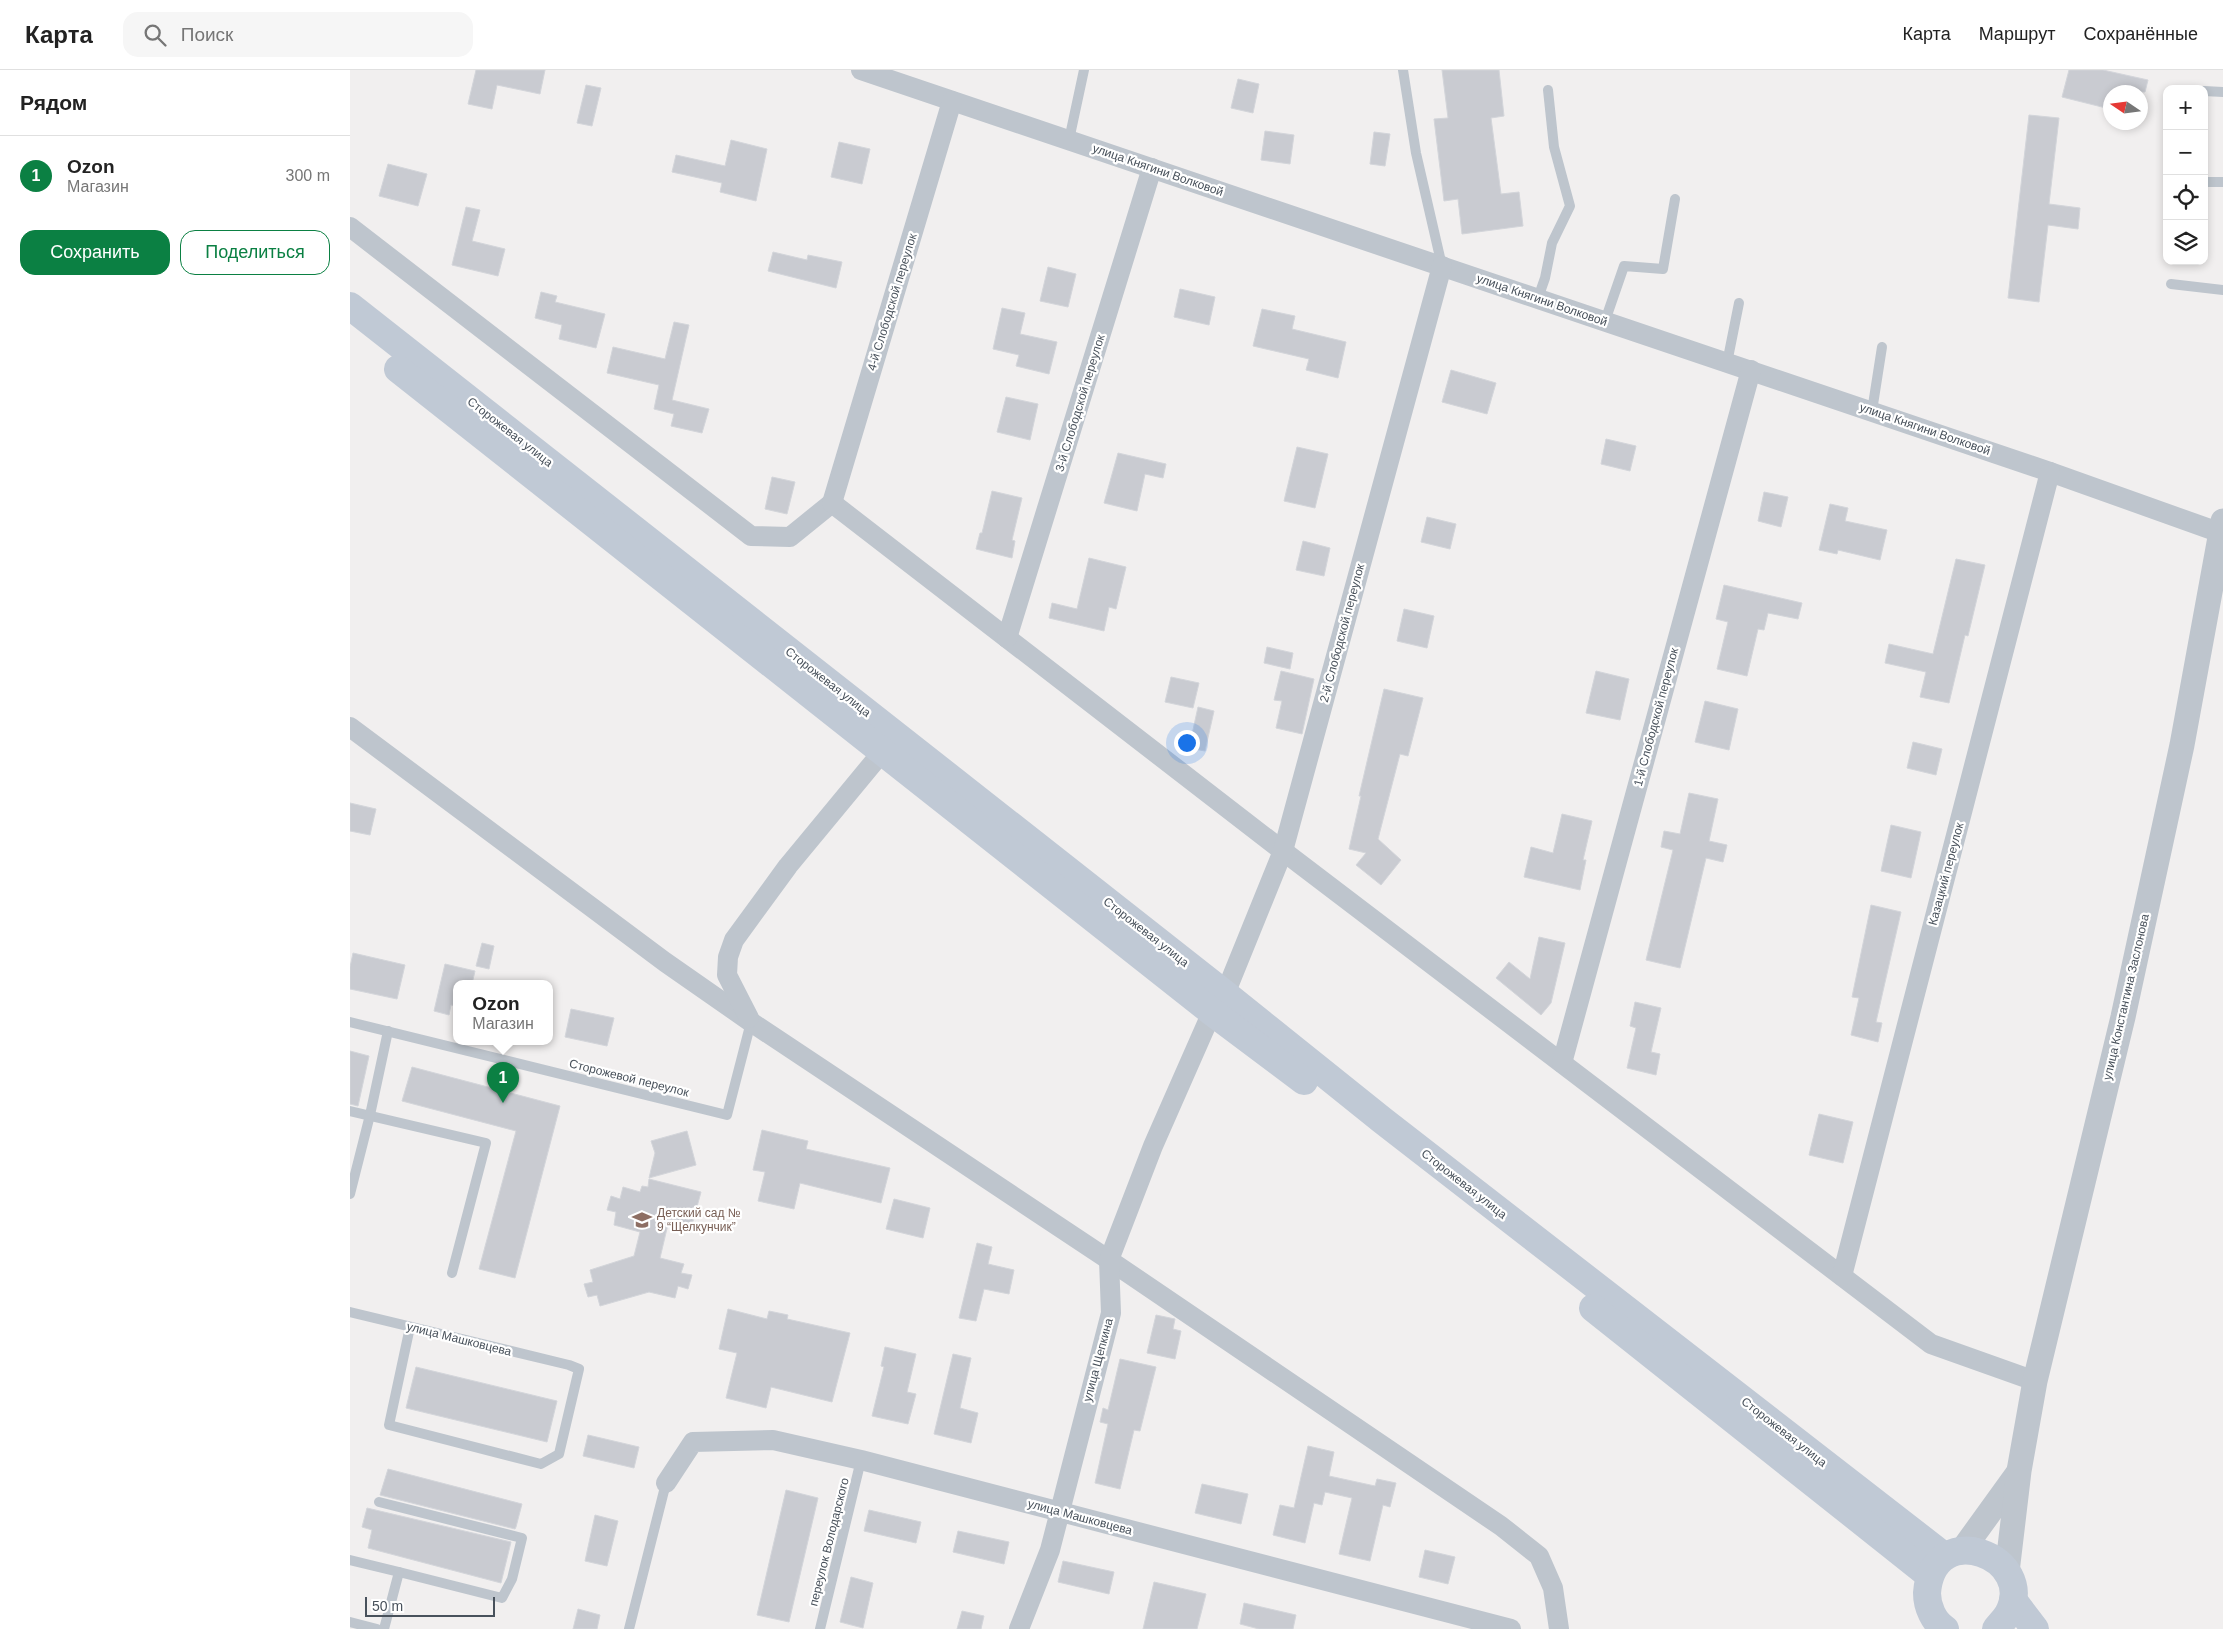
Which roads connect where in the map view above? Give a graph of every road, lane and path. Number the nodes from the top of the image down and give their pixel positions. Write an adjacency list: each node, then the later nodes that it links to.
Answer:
1 (862, 70): 7 (street, улица Княгини Волковой)
2 (1084, 70): 8 (lane)
3 (1403, 70): 14 (lane)
4 (1548, 90): 17 (lane)
5 (2208, 91): 6 (lane)
6 (2223, 92)
7 (952, 101): 8 (street, улица Княгини Волковой); 27 (street, 4-й Слободской переулок)
8 (1069, 140): 9 (street, улица Княгини Волковой)
9 (1152, 168): 14 (street, улица Княгини Волковой); 29 (street, 3-й Слободской переулок)
10 (2208, 182): 11 (lane)
11 (2223, 182)
12 (1675, 199): 20 (lane)
13 (350, 227): 27 (street)
14 (1442, 266): 17 (street, улица Княгини Волковой); 32 (street, 2-й Слободской переулок)
15 (2171, 284): 16 (lane)
16 (2223, 290)
17 (1538, 298): 20 (street, улица Княгини Волковой)
18 (1739, 303): 23 (lane)
19 (350, 306): 33 (main road, Сторожевая улица)
20 (1605, 321): 23 (street, улица Княгини Волковой)
21 (350, 330): 31 (main road, Сторожевая улица)
22 (1882, 347): 25 (lane)
23 (1728, 363): 24 (street, улица Княгини Волковой)
24 (1751, 370): 25 (street, улица Княгини Волковой); 37 (street, 1-й Слободской переулок)
25 (1872, 411): 26 (street, улица Княгини Волковой)
26 (2050, 472): 28 (street, улица Княгини Волковой); 43 (street, Казацкий переулок)
27 (832, 503): 29 (street)
28 (2222, 527): 46 (street, улица Константина Заслонова)
29 (1008, 638): 32 (street)
30 (350, 727): 35 (street)
31 (883, 751): 33 (main road, Сторожевая улица); 35 (street)
32 (1283, 851): 33 (street, 2-й Слободской переулок); 37 (street)
33 (1219, 1003): 41 (street, улица Щепкина); 53 (main road, Сторожевая улица)
34 (350, 1022): 36 (lane, Сторожевой переулок)
35 (751, 1022): 36 (lane, Сторожевой переулок); 41 (street)
36 (388, 1031): 39 (lane)
37 (1562, 1063): 43 (street)
38 (350, 1111): 39 (lane)
39 (370, 1115): 40 (lane); 42 (lane)
40 (350, 1194)
41 (1109, 1260): 51 (street, улица Щепкина); 64 (street)
42 (452, 1273)
43 (1842, 1276): 46 (street)
44 (350, 1312): 45 (lane, улица Машковцева)
45 (410, 1326): 45 (lane, улица Машковцева)
46 (2035, 1381): 48 (street, улица Константина Заслонова)
47 (861, 1460): 49 (street, улица Машковцева); 51 (street, улица Машковцева); 61 (lane, переулок Володарского)
48 (2019, 1471): 53 (street); 55 (street, улица Константина Заслонова)
49 (666, 1483): 60 (lane)
50 (379, 1502): 54 (lane)
51 (1059, 1512): 62 (street, улица Щепкина); 63 (street, улица Машковцева)
52 (350, 1560): 54 (lane)
53 (1940, 1570): 55 (main road); 65 (street); 66 (main road)
54 (399, 1572): 59 (lane)
55 (2008, 1572): 56 (main road)
56 (2013, 1600): 67 (main road); 68 (main road)
57 (350, 1622): 58 (lane)
58 (377, 1629)
59 (384, 1629)
60 (629, 1629)
61 (820, 1629)
62 (1019, 1629)
63 (1510, 1629)
64 (1560, 1629)
65 (1931, 1629)
66 (1945, 1629)
67 (1996, 1629)
68 (2035, 1629)

